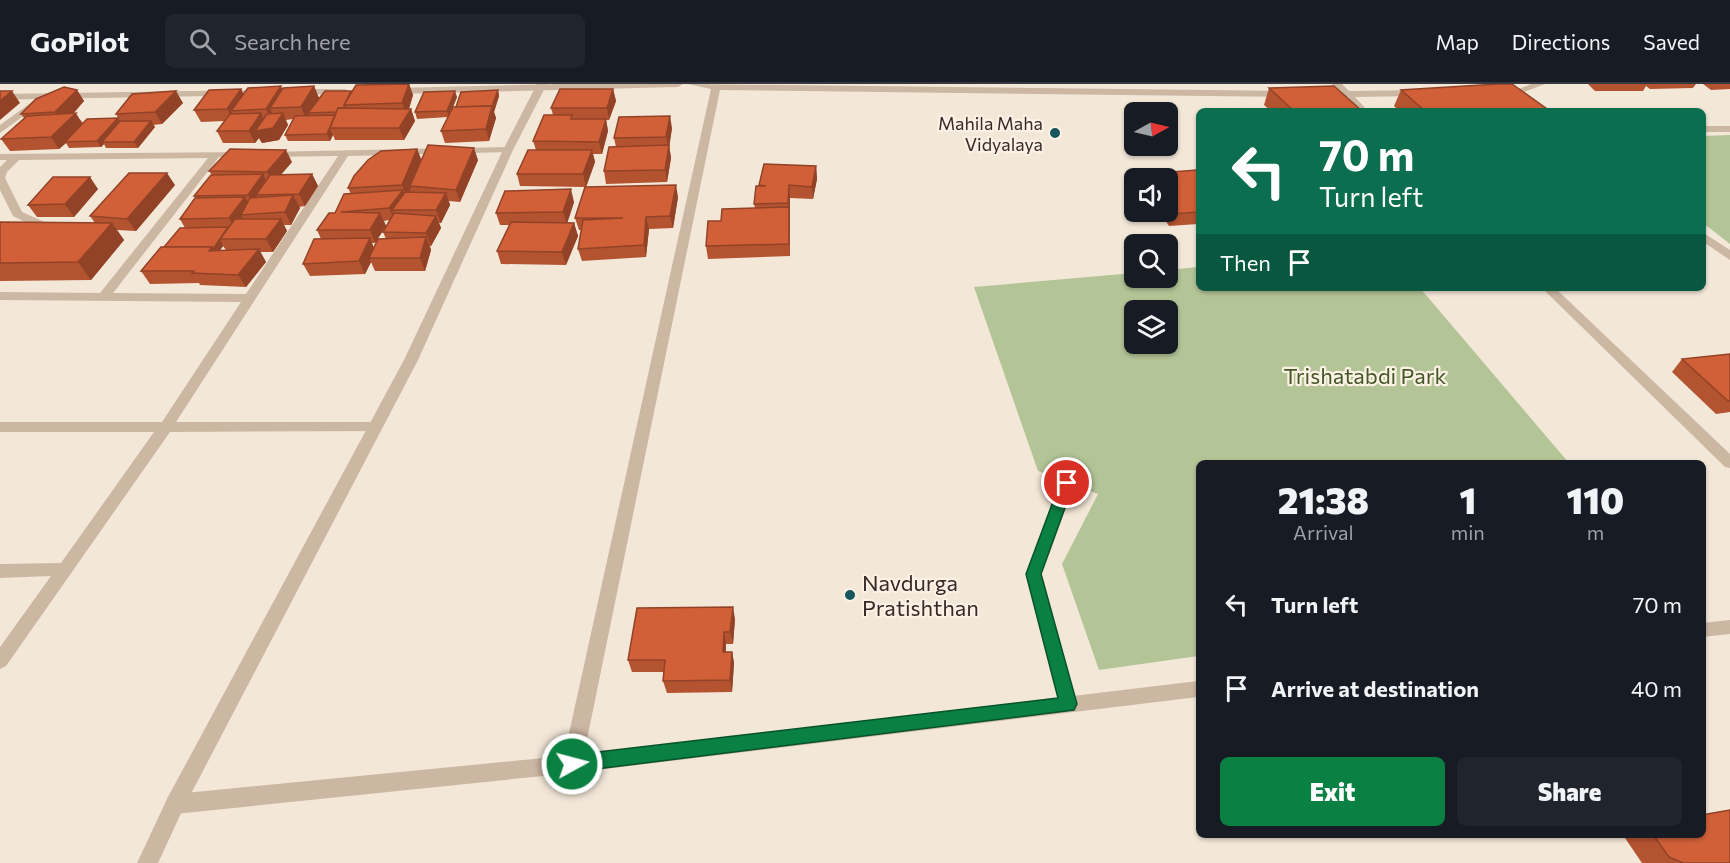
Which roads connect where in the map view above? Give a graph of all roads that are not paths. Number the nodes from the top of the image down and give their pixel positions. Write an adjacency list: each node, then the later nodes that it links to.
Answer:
1 (230, 84): 14 (street)
2 (678, 84): 6 (street)
3 (693, 84): 8 (street)
4 (1338, 84): 17 (street)
5 (1540, 84): 12 (street)
6 (541, 86): 11 (street); 24 (street)
7 (826, 86): 8 (street); 9 (street)
8 (716, 87): 48 (street)
9 (1170, 88): 15 (street)
10 (352, 91): 14 (street)
11 (376, 91)
12 (1508, 92)
13 (1427, 93): 17 (street)
14 (221, 94): 18 (street)
15 (1299, 94)
16 (1311, 94): 17 (street)
17 (1346, 95): 20 (street)
18 (44, 96): 19 (street); 23 (street)
19 (0, 97)
20 (1360, 108)
21 (1706, 129): 22 (street)
22 (1730, 129)
23 (0, 130)
24 (508, 150): 25 (street); 37 (street)
25 (345, 153): 26 (street); 35 (street)
26 (216, 154): 28 (street); 34 (street)
27 (0, 157): 28 (street)
28 (16, 157): 29 (street)
29 (66, 229)
30 (1706, 238): 31 (street)
31 (1729, 255)
32 (1551, 291): 39 (street)
33 (0, 296): 34 (street)
34 (104, 296): 35 (street)
35 (249, 298): 38 (street)
36 (0, 427): 38 (street)
37 (375, 427): 38 (street); 49 (street)
38 (165, 428): 41 (street)
39 (1730, 463)
40 (1067, 483): 47 (street)
41 (65, 569): 42 (street); 45 (street)
42 (0, 571)
43 (1730, 627): 44 (street)
44 (1706, 630)
45 (0, 661)
46 (1196, 689): 47 (street)
47 (1068, 704): 48 (street)
48 (572, 764): 49 (street)
49 (175, 804): 50 (street)
50 (147, 863)

